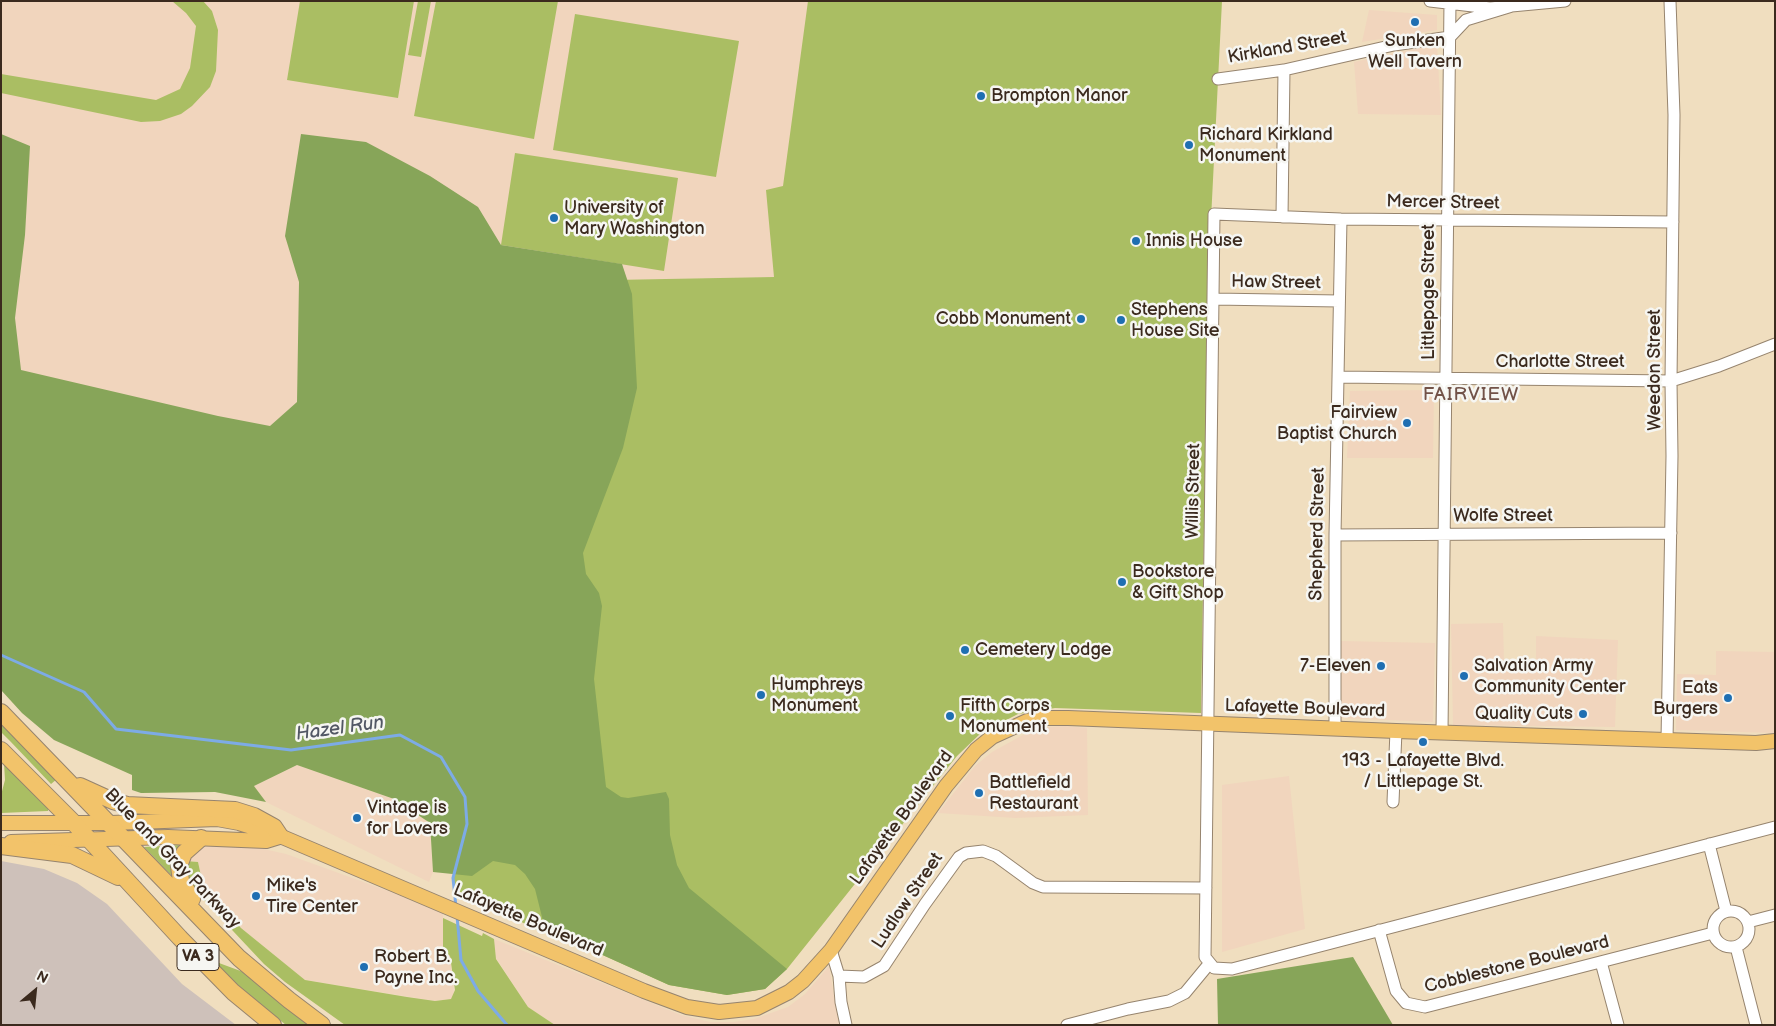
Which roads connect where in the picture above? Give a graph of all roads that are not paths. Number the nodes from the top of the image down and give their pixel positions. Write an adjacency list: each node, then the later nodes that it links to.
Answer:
1 (1430, 1): 4 (street)
2 (1565, 1): 5 (street)
3 (1670, 1): 13 (street, Weedon Street)
4 (1450, 3): 5 (street); 6 (street, Littlepage Street)
5 (1512, 6): 6 (street)
6 (1450, 37): 7 (street, Kirkland Street); 12 (street, Littlepage Street)
7 (1284, 70): 8 (street, Kirkland Street); 10 (street)
8 (1218, 78)
9 (1214, 214): 10 (street, Mercer Street); 14 (street, Willis Street)
10 (1282, 217): 11 (street, Mercer Street)
11 (1341, 219): 12 (street, Mercer Street); 15 (street, Shepherd Street)
12 (1447, 221): 13 (street, Mercer Street); 18 (street, Littlepage Street)
13 (1673, 222): 19 (street, Weedon Street)
14 (1214, 300): 15 (street, Haw Street); 24 (street, Willis Street)
15 (1339, 301): 17 (street, Shepherd Street)
16 (1775, 344): 19 (street, Charlotte Street)
17 (1338, 378): 18 (street, Charlotte Street); 22 (street, Shepherd Street)
18 (1446, 379): 19 (street, Charlotte Street); 21 (street, Littlepage Street)
19 (1671, 381): 20 (street, Weedon Street)
20 (1671, 533): 21 (street, Wolfe Street); 28 (street, Weedon Street)
21 (1444, 534): 22 (street, Wolfe Street); 27 (street, Littlepage Street)
22 (1335, 535): 25 (street, Shepherd Street)
23 (1, 712): 31 (highway, Blue and Gray Parkway / VA 3)
24 (1209, 724): 25 (main road, Lafayette Boulevard); 44 (street, Willis Street); 52 (main road, Lafayette Boulevard)
25 (1335, 728): 26 (main road, Lafayette Boulevard)
26 (1396, 731): 27 (main road, Lafayette Boulevard); 32 (street)
27 (1442, 732): 28 (main road, Lafayette Boulevard)
28 (1667, 740): 29 (main road, Lafayette Boulevard)
29 (1775, 741)
30 (1, 750): 33 (highway, VA 3)
31 (64, 777): 35 (highway, Blue and Gray Parkway / VA 3); 37 (highway)
32 (1393, 802)
33 (72, 821): 34 (main road, Lafayette Boulevard); 35 (main road, Lafayette Boulevard); 38 (highway, VA 3)
34 (1, 822)
35 (111, 823): 37 (main road, Lafayette Boulevard); 40 (highway, Blue and Gray Parkway / VA 3)
36 (1775, 827): 41 (street)
37 (280, 836): 39 (main road); 52 (main road, Lafayette Boulevard)
38 (88, 838): 40 (main road); 42 (main road); 43 (highway, VA 3)
39 (201, 838): 40 (main road); 48 (highway)
40 (126, 839): 48 (highway, Blue and Gray Parkway / VA 3)
41 (1709, 844): 45 (street); 49 (street)
42 (1, 845): 43 (highway)
43 (129, 883): 56 (highway, VA 3)
44 (1206, 888): 54 (street, Willis Street); 55 (street, Ludlow Street)
45 (1726, 911): 47 (street); 50 (street)
46 (1775, 915): 47 (street)
47 (1748, 922): 51 (street)
48 (212, 930): 57 (highway, Blue and Gray Parkway / VA 3)
49 (1379, 930): 53 (street, Cobblestone Boulevard); 54 (street)
50 (1713, 933): 51 (street); 53 (street, Cobblestone Boulevard)
51 (1736, 946): 61 (street)
52 (831, 950): 55 (street)
53 (1601, 962): 60 (street)
54 (1209, 964): 59 (street)
55 (839, 976): 58 (street)
56 (273, 1025)
57 (322, 1025)
58 (846, 1025)
59 (1066, 1025)
60 (1618, 1025)
61 (1756, 1025)

